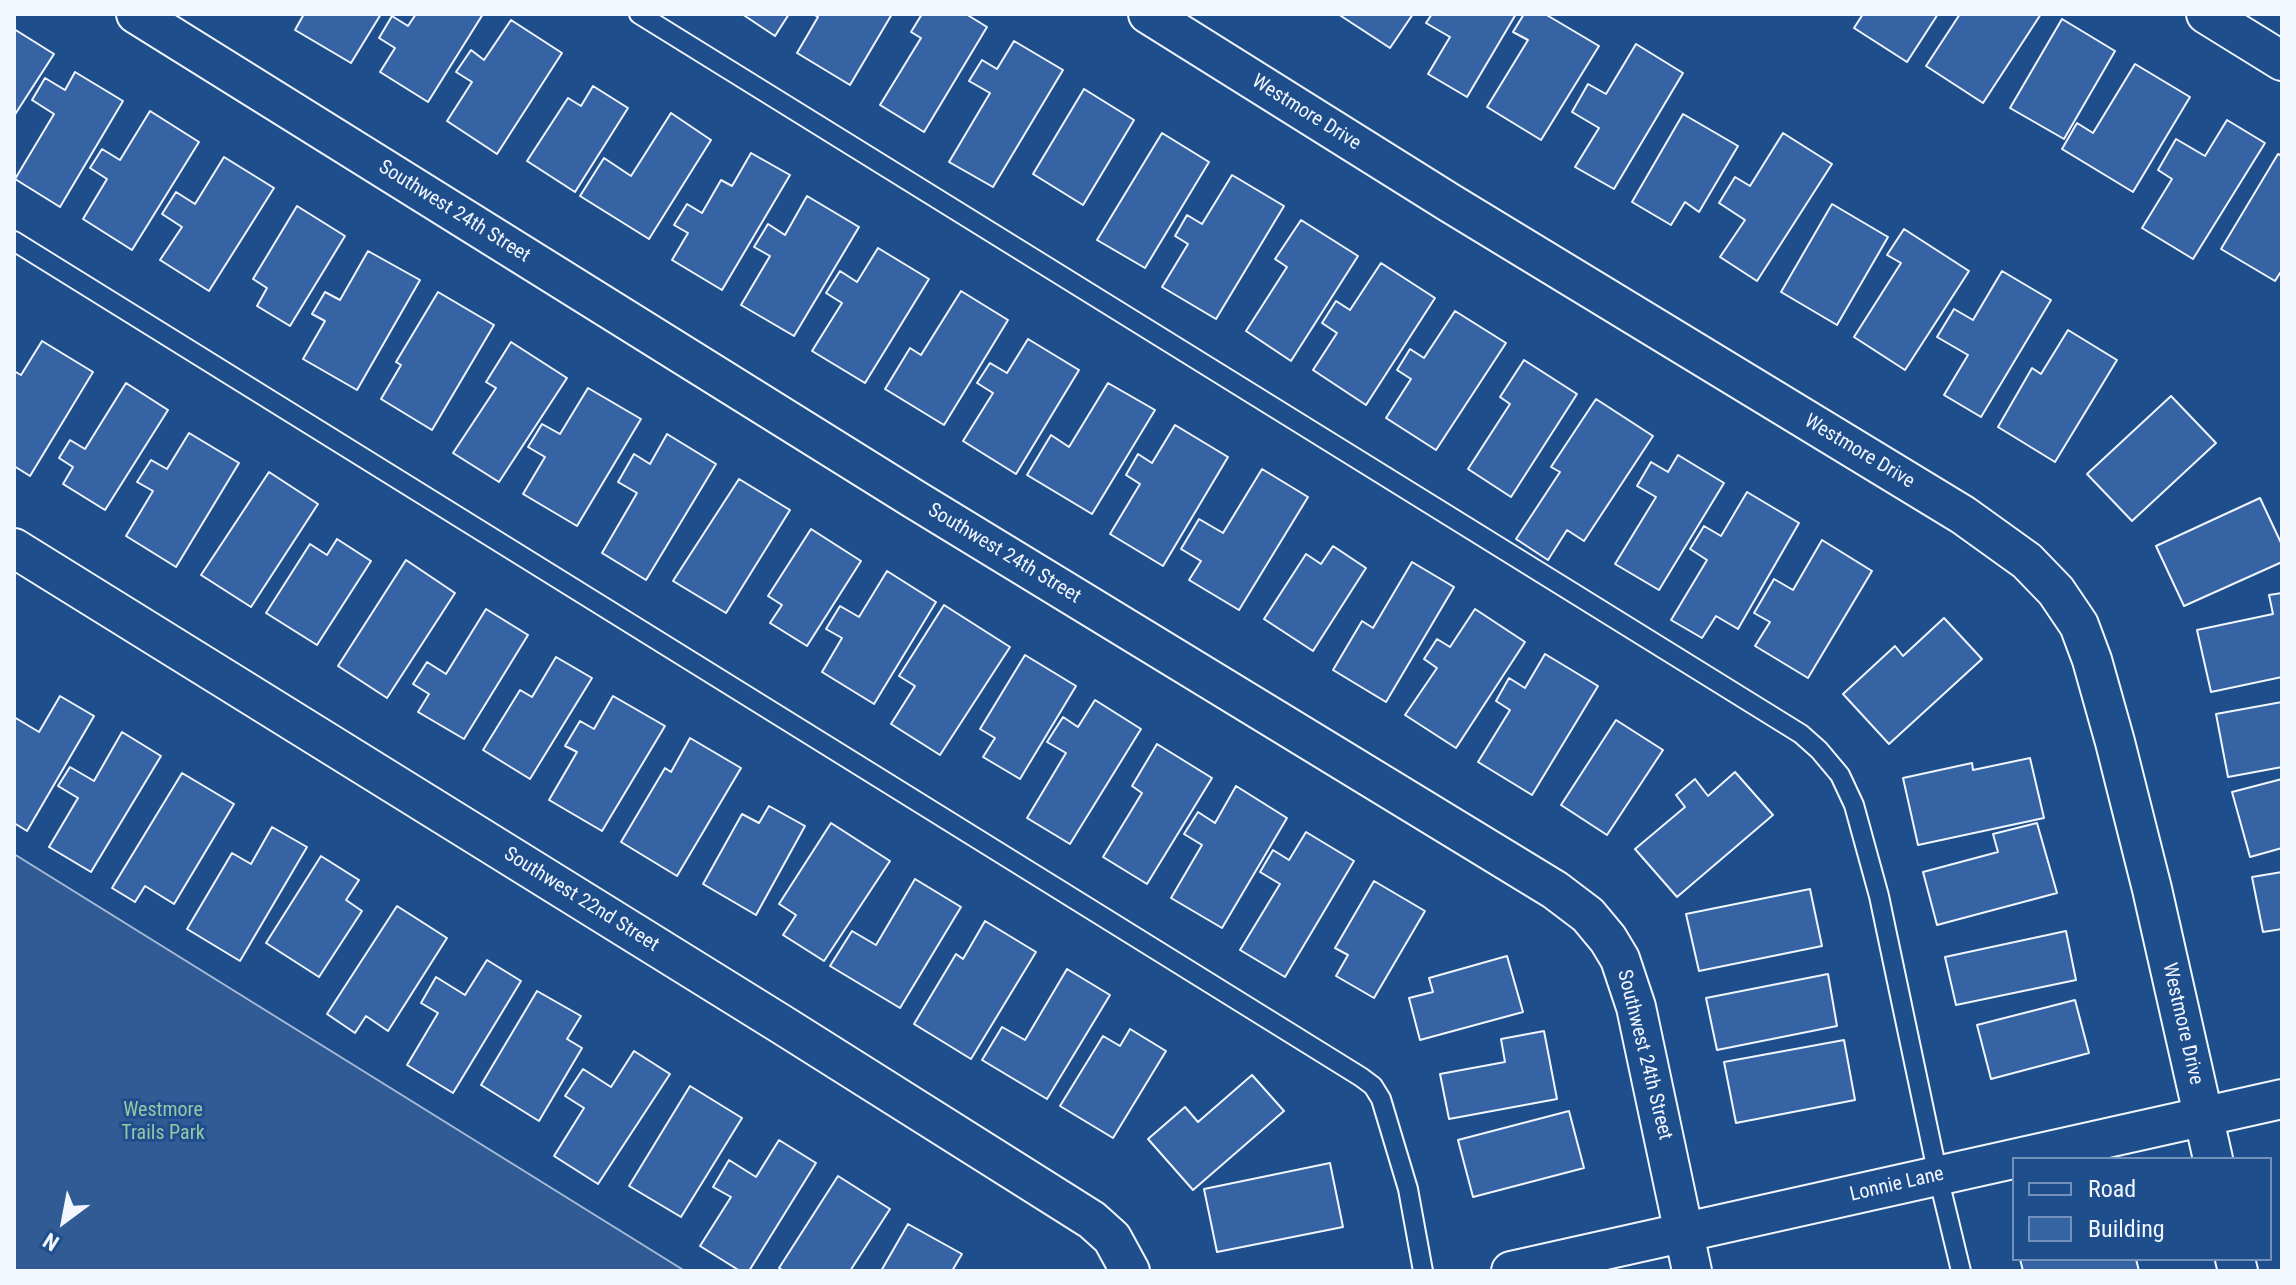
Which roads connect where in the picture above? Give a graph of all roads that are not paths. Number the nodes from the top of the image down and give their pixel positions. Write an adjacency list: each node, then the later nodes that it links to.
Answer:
1 (136, 14): 14 (street, Southwest 24th Street)
2 (639, 14): 13 (lane)
3 (1148, 14): 9 (street, Westmore Drive)
4 (2206, 14): 5 (street)
5 (2282, 61)
6 (14, 241): 16 (lane)
7 (14, 548): 15 (street, Southwest 22nd Street)
8 (2282, 1099): 9 (street, Lonnie Lane)
9 (2203, 1116): 10 (street, Lonnie Lane); 11 (street, Westmore Drive)
10 (2022, 1157)
11 (2213, 1157)
12 (2012, 1159): 13 (street, Lonnie Lane)
13 (1938, 1176): 14 (street, Lonnie Lane); 19 (lane)
14 (1684, 1233): 17 (street, Lonnie Lane); 18 (street, Southwest 24th Street)
15 (1130, 1271)
16 (1423, 1271)
17 (1511, 1271)
18 (1692, 1271)
19 (1961, 1271)

